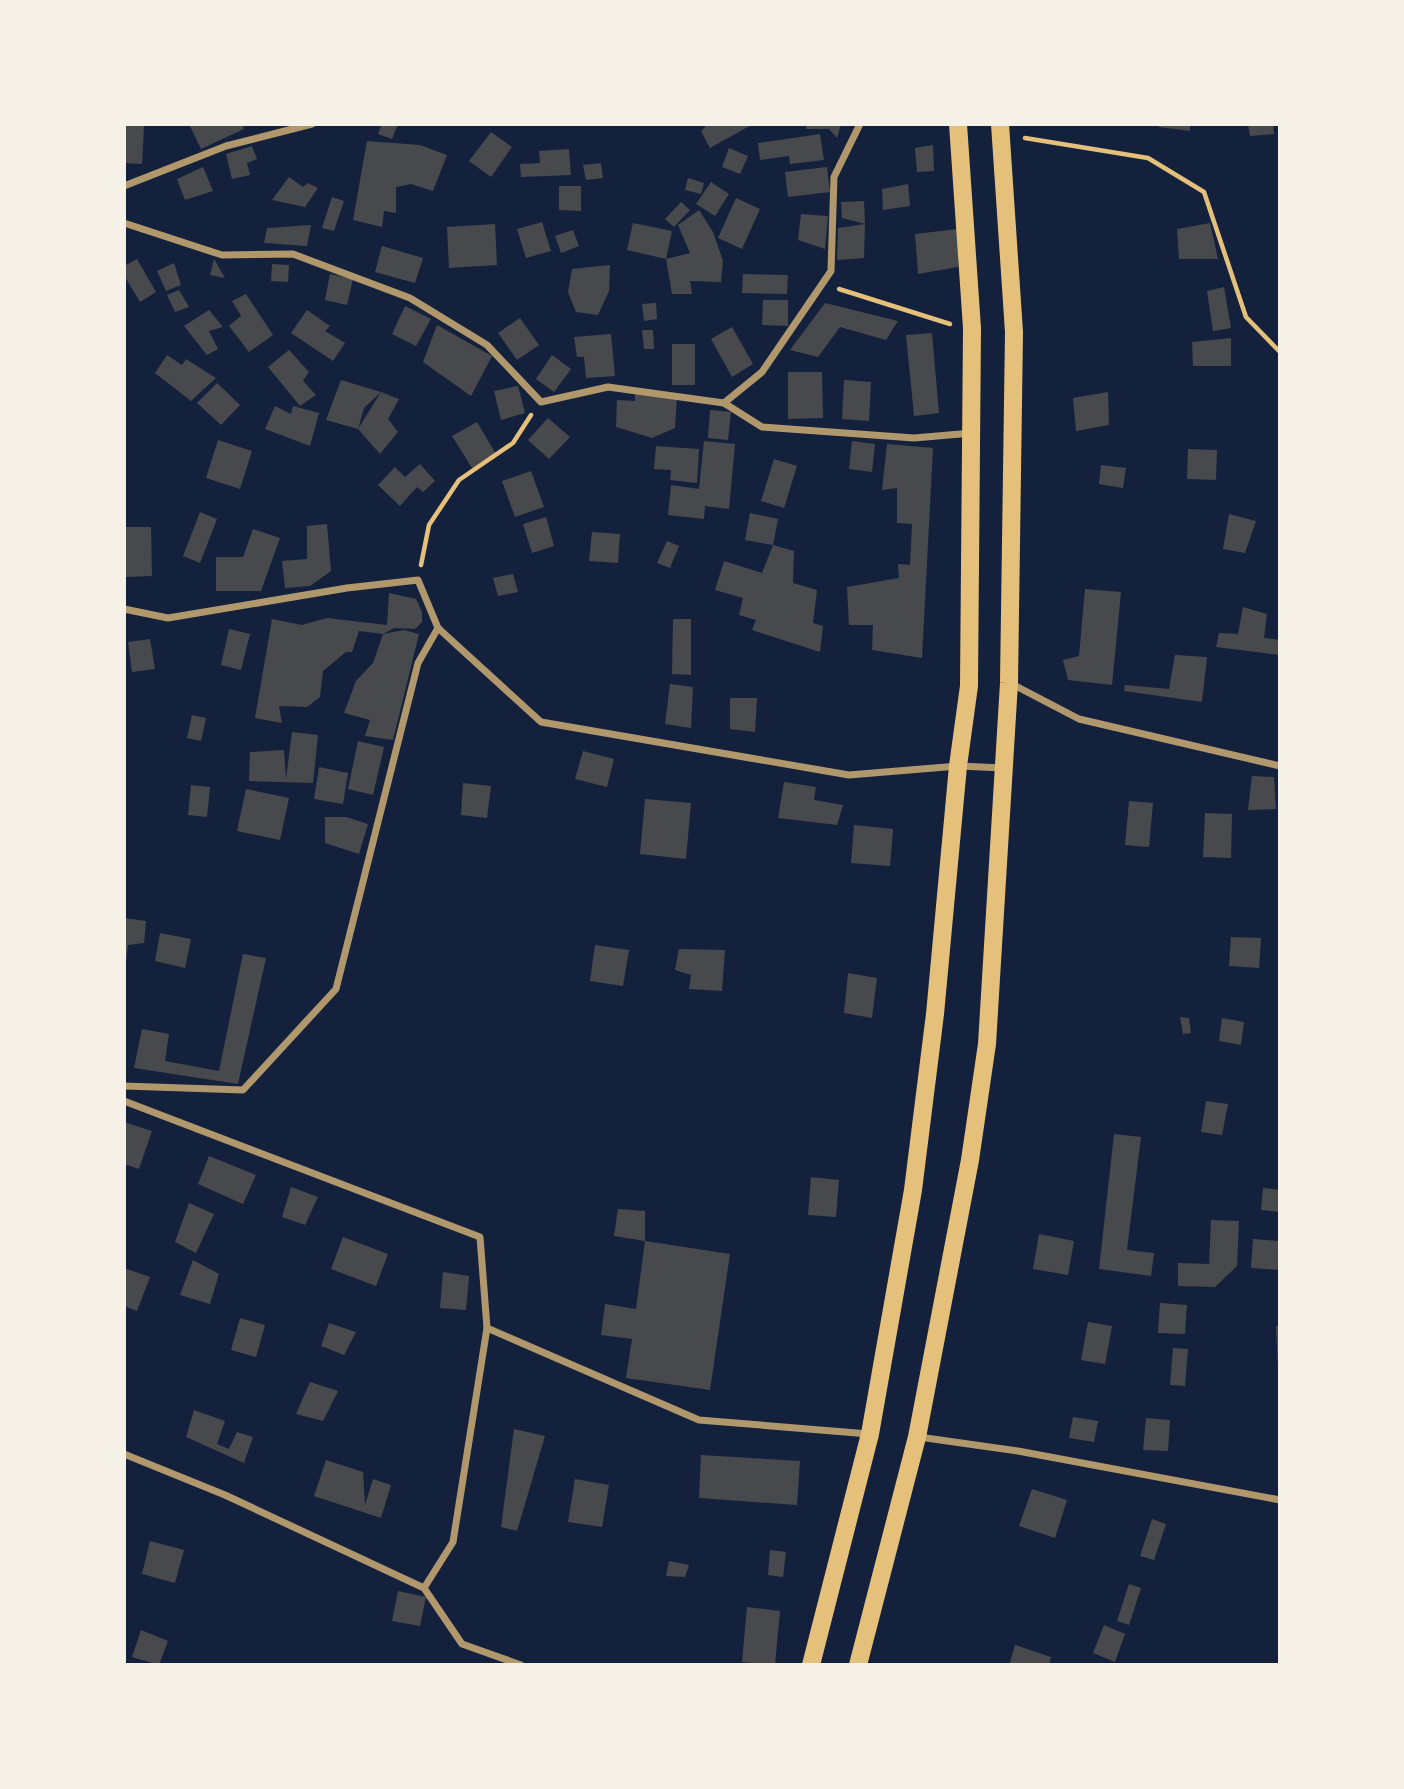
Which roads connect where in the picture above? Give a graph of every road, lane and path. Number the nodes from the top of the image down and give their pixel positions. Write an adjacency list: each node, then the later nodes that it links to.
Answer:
1 (312, 124): 5 (street)
2 (860, 124): 7 (street)
3 (958, 124): 8 (main road)
4 (1000, 129): 9 (path); 16 (main road)
5 (124, 186)
6 (124, 223): 10 (street)
7 (822, 283): 8 (path); 11 (street)
8 (972, 328): 12 (main road)
9 (1280, 352)
10 (541, 402): 11 (street); 13 (path)
11 (724, 402): 12 (street)
12 (972, 433): 17 (main road)
13 (418, 580): 14 (street); 15 (street)
14 (124, 609)
15 (438, 628): 17 (street); 20 (street)
16 (1009, 683): 18 (street); 19 (main road)
17 (958, 766): 19 (street); 23 (main road)
18 (1280, 766)
19 (1005, 768): 24 (main road)
20 (124, 1086)
21 (124, 1101): 22 (street)
22 (487, 1328): 23 (street); 27 (street)
23 (870, 1434): 29 (main road)
24 (917, 1437): 26 (street); 30 (main road)
25 (124, 1454): 27 (street)
26 (1280, 1500)
27 (424, 1588): 28 (street)
28 (521, 1665)
29 (811, 1665)
30 (858, 1665)

